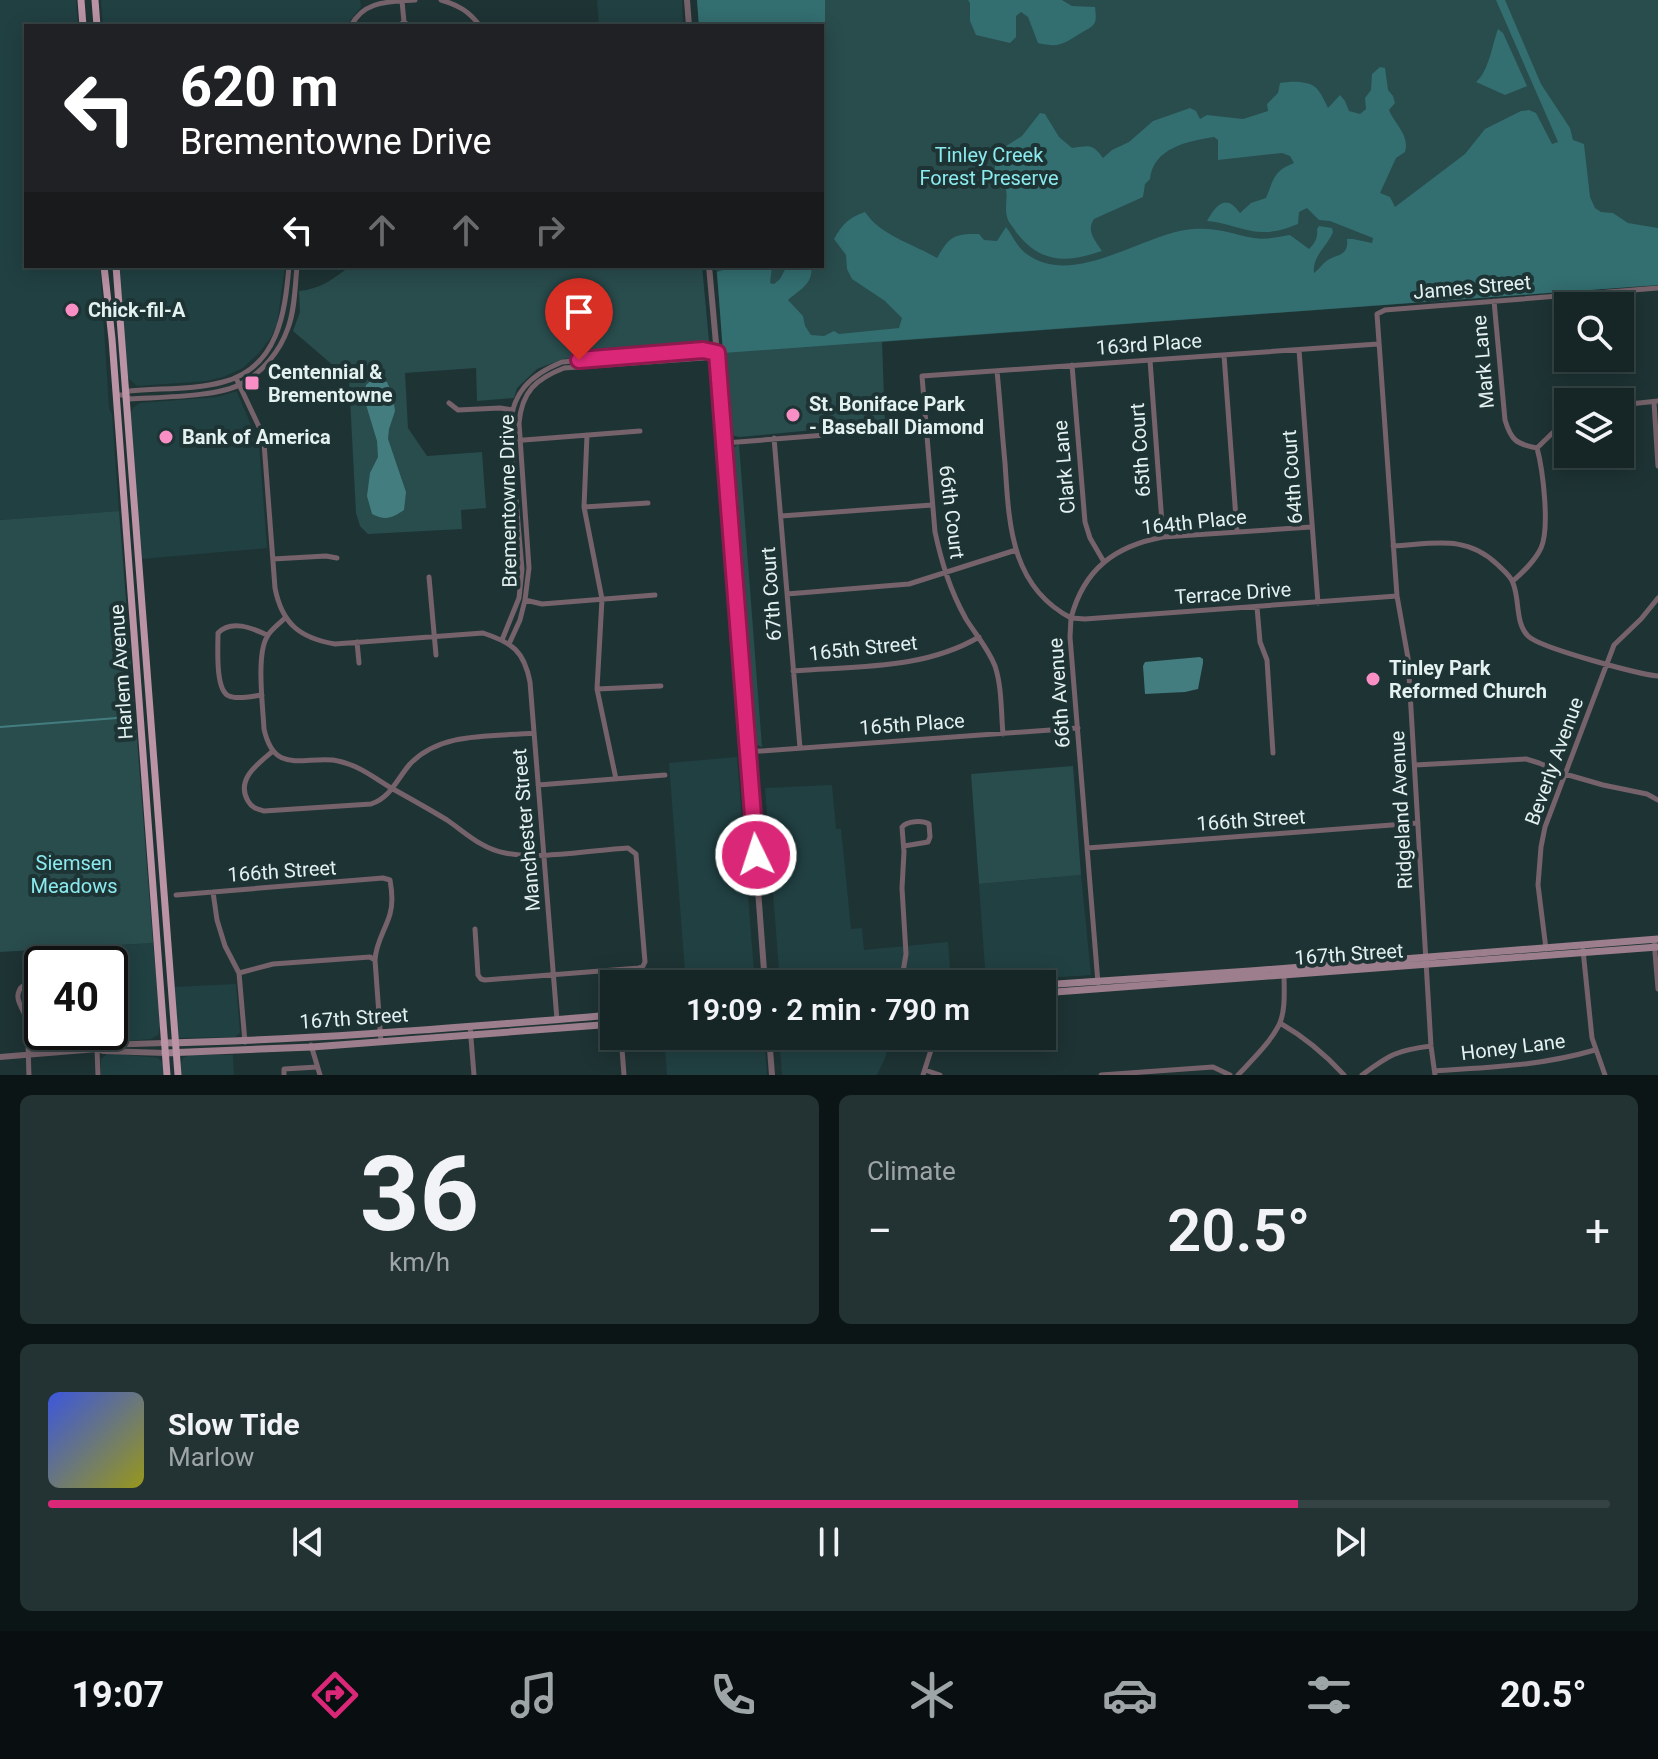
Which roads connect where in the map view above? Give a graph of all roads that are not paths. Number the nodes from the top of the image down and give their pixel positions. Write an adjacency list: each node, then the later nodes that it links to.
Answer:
1 (81, 0): 7 (main road)
2 (95, 0): 8 (main road)
3 (415, 0): 6 (street)
4 (441, 0): 11 (street)
5 (687, 0): 12 (street)
6 (402, 1): 9 (street); 10 (street)
7 (83, 24)
8 (97, 24)
9 (352, 24)
10 (404, 24)
11 (479, 24)
12 (689, 24)
13 (104, 268): 32 (main road, Harlem Avenue)
14 (116, 268): 33 (main road, Harlem Avenue)
15 (289, 268): 30 (street)
16 (297, 268): 31 (street)
17 (709, 268): 23 (street)
18 (1658, 288): 19 (street, James Street)
19 (1494, 301): 20 (street, James Street); 46 (street, Mark Lane)
20 (1385, 310): 21 (street, Ridgeland Avenue)
21 (1378, 344): 22 (street, 163rd Place); 57 (street, Ridgeland Avenue)
22 (1299, 350): 24 (street, 163rd Place); 52 (street, 64th Court)
23 (717, 353): 26 (street, Brementowne Drive); 45 (street)
24 (1224, 355): 25 (street, 163rd Place); 53 (street)
25 (1150, 360): 27 (street, 163rd Place); 54 (street, 65th Court)
26 (580, 363): 37 (street, Brementowne Drive); 43 (street, Brementowne Drive)
27 (1072, 365): 28 (street, 163rd Place); 61 (street, Clark Lane)
28 (997, 371): 29 (street, 163rd Place); 58 (street, 66th Avenue)
29 (922, 376): 38 (street, 66th Court)
30 (236, 378): 31 (street); 33 (street)
31 (240, 386): 33 (street); 60 (street)
32 (116, 395): 33 (street); 134 (main road, Harlem Avenue)
33 (126, 395): 135 (main road, Harlem Avenue)
34 (1656, 401): 36 (street); 47 (street)
35 (449, 403): 37 (street)
36 (1634, 403)
37 (513, 410): 44 (street, Brementowne Drive)
38 (927, 427): 42 (street); 49 (street, 66th Court)
39 (640, 431): 41 (street)
40 (1554, 432): 46 (street)
41 (587, 435): 43 (street); 50 (street)
42 (774, 438): 45 (street); 51 (street, 67th Court)
43 (520, 440): 44 (street); 55 (street, Brementowne Drive)
44 (511, 441): 56 (street, Brementowne Drive)
45 (725, 443): 94 (street)
46 (1537, 448): 64 (street)
47 (1658, 466)
48 (648, 503): 50 (street)
49 (932, 505): 51 (street); 62 (street, 66th Court)
50 (584, 507): 70 (street)
51 (781, 516): 65 (street, 67th Court)
52 (1311, 527): 53 (street, 164th Place); 71 (street, 64th Court)
53 (1237, 532): 54 (street, 164th Place)
54 (1163, 537): 61 (street, 164th Place)
55 (527, 541): 56 (street); 69 (street, Brementowne Drive)
56 (519, 542): 69 (street, Brementowne Drive)
57 (1393, 546): 64 (street); 67 (street, Ridgeland Avenue)
58 (1016, 550): 62 (street); 74 (street, 66th Avenue)
59 (337, 558): 60 (street)
60 (273, 559): 73 (street)
61 (1104, 562): 74 (street, 164th Place)
62 (945, 574): 65 (street); 77 (street, 66th Court)
63 (429, 577): 76 (street)
64 (1513, 581): 83 (street)
65 (787, 594): 84 (street, 67th Court)
66 (655, 595): 70 (street)
67 (1397, 596): 71 (street, Terrace Drive); 96 (street, Ridgeland Avenue)
68 (1658, 598): 83 (street, Beverly Avenue)
69 (522, 599): 70 (street); 78 (street, Brementowne Drive); 80 (street, Brementowne Drive)
70 (602, 599): 87 (street)
71 (1318, 603): 72 (street, Terrace Drive)
72 (1257, 607): 74 (street, Terrace Drive); 95 (street)
73 (285, 618): 75 (street); 79 (street)
74 (1071, 618): 89 (street, 66th Avenue)
75 (267, 635): 88 (street); 88 (street)
76 (435, 636): 78 (street); 79 (street); 81 (street)
77 (979, 637): 84 (street, 165th Street); 91 (street, 66th Court)
78 (502, 640): 80 (street, Manchester Street)
79 (357, 642): 82 (street)
80 (509, 644): 90 (street, Manchester Street)
81 (436, 655)
82 (359, 663)
83 (1606, 664): 85 (street); 97 (street, Beverly Avenue)
84 (793, 671): 92 (street, 67th Court)
85 (1658, 676)
86 (661, 686): 87 (street)
87 (597, 689): 99 (street)
88 (262, 695): 93 (street)
89 (1078, 728): 91 (street, 165th Place); 105 (street, 66th Avenue)
90 (534, 733): 100 (street, Manchester Street); 101 (street)
91 (1003, 734): 92 (street, 165th Place)
92 (800, 748): 94 (street, 165th Place)
93 (273, 751): 101 (street); 101 (street)
94 (748, 752): 115 (street)
95 (1273, 753)
96 (1415, 765): 97 (street); 103 (street, Ridgeland Avenue)
97 (1565, 774): 102 (street); 112 (street, Beverly Avenue)
98 (665, 775): 99 (street)
99 (616, 779): 100 (street)
100 (538, 785): 106 (street, Manchester Street)
101 (392, 789): 106 (street)
102 (1658, 800)
103 (1418, 823): 105 (street, 166th Street); 114 (street, Ridgeland Avenue)
104 (904, 846): 104 (street); 116 (street)
105 (1087, 848): 121 (street, 66th Avenue)
106 (543, 854): 119 (street, Manchester Street); 119 (street)
107 (213, 892): 108 (street, 166th Street); 113 (street, 166th Street); 118 (street)
108 (176, 895)
109 (475, 929): 119 (street)
110 (1656, 943): 111 (main road, 167th Street); 123 (street)
111 (1583, 949): 112 (main road, 167th Street); 147 (street)
112 (1546, 952): 114 (main road, 167th Street)
113 (375, 960): 118 (street); 133 (street)
114 (1426, 961): 117 (main road, 167th Street); 138 (street, Ridgeland Avenue)
115 (764, 970)
116 (903, 970)
117 (1284, 972): 121 (main road, 167th Street); 128 (street)
118 (239, 973): 137 (street)
119 (553, 974): 127 (street, Manchester Street)
120 (1056, 985): 121 (main road, 167th Street)
121 (1098, 985): 124 (main road, 167th Street)
122 (24, 987): 125 (street)
123 (1658, 989)
124 (1056, 991)
125 (24, 1011)
126 (600, 1016): 127 (main road, 167th Street)
127 (557, 1019): 130 (street, Manchester Street); 131 (main road, 167th Street)
128 (1280, 1023): 167 (street); 168 (street)
129 (600, 1025): 130 (main road, 167th Street)
130 (558, 1029): 131 (main road, 167th Street)
131 (470, 1030): 133 (main road, 167th Street); 161 (street)
132 (309, 1037): 133 (main road, 167th Street); 137 (main road, 167th Street); 139 (street)
133 (381, 1038): 139 (main road, 167th Street)
134 (164, 1043): 135 (main road, 167th Street); 136 (street, 167th Street); 148 (main road, Harlem Avenue)
135 (175, 1043): 137 (main road, 167th Street); 149 (main road, Harlem Avenue)
136 (128, 1044)
137 (245, 1046): 139 (main road, 167th Street); 149 (main road, 167th Street)
138 (1431, 1046): 154 (street, Ridgeland Avenue); 169 (street, Honey Lane)
139 (312, 1047): 152 (street)
140 (28, 1050): 150 (street)
141 (86, 1050): 150 (street, 167th Street)
142 (97, 1050): 156 (street)
143 (100, 1050): 148 (street, 167th Street)
144 (622, 1050): 162 (street)
145 (770, 1050): 163 (street)
146 (930, 1050): 153 (street)
147 (1595, 1050): 154 (street, Honey Lane); 170 (street)
148 (165, 1053): 149 (main road, 167th Street); 157 (main road, Harlem Avenue)
149 (176, 1053): 158 (main road, Harlem Avenue)
150 (28, 1055): 151 (street, 167th Street); 155 (street)
151 (0, 1057)
152 (317, 1067): 159 (street); 160 (street)
153 (924, 1073): 164 (street)
154 (1435, 1073)
155 (29, 1075)
156 (98, 1075)
157 (167, 1075)
158 (178, 1075)
159 (284, 1075)
160 (320, 1075)
161 (474, 1075)
162 (624, 1075)
163 (772, 1075)
164 (940, 1075)
165 (1101, 1075): 166 (street)
166 (1230, 1075)
167 (1238, 1075)
168 (1344, 1075)
169 (1362, 1075)
170 (1605, 1075)

